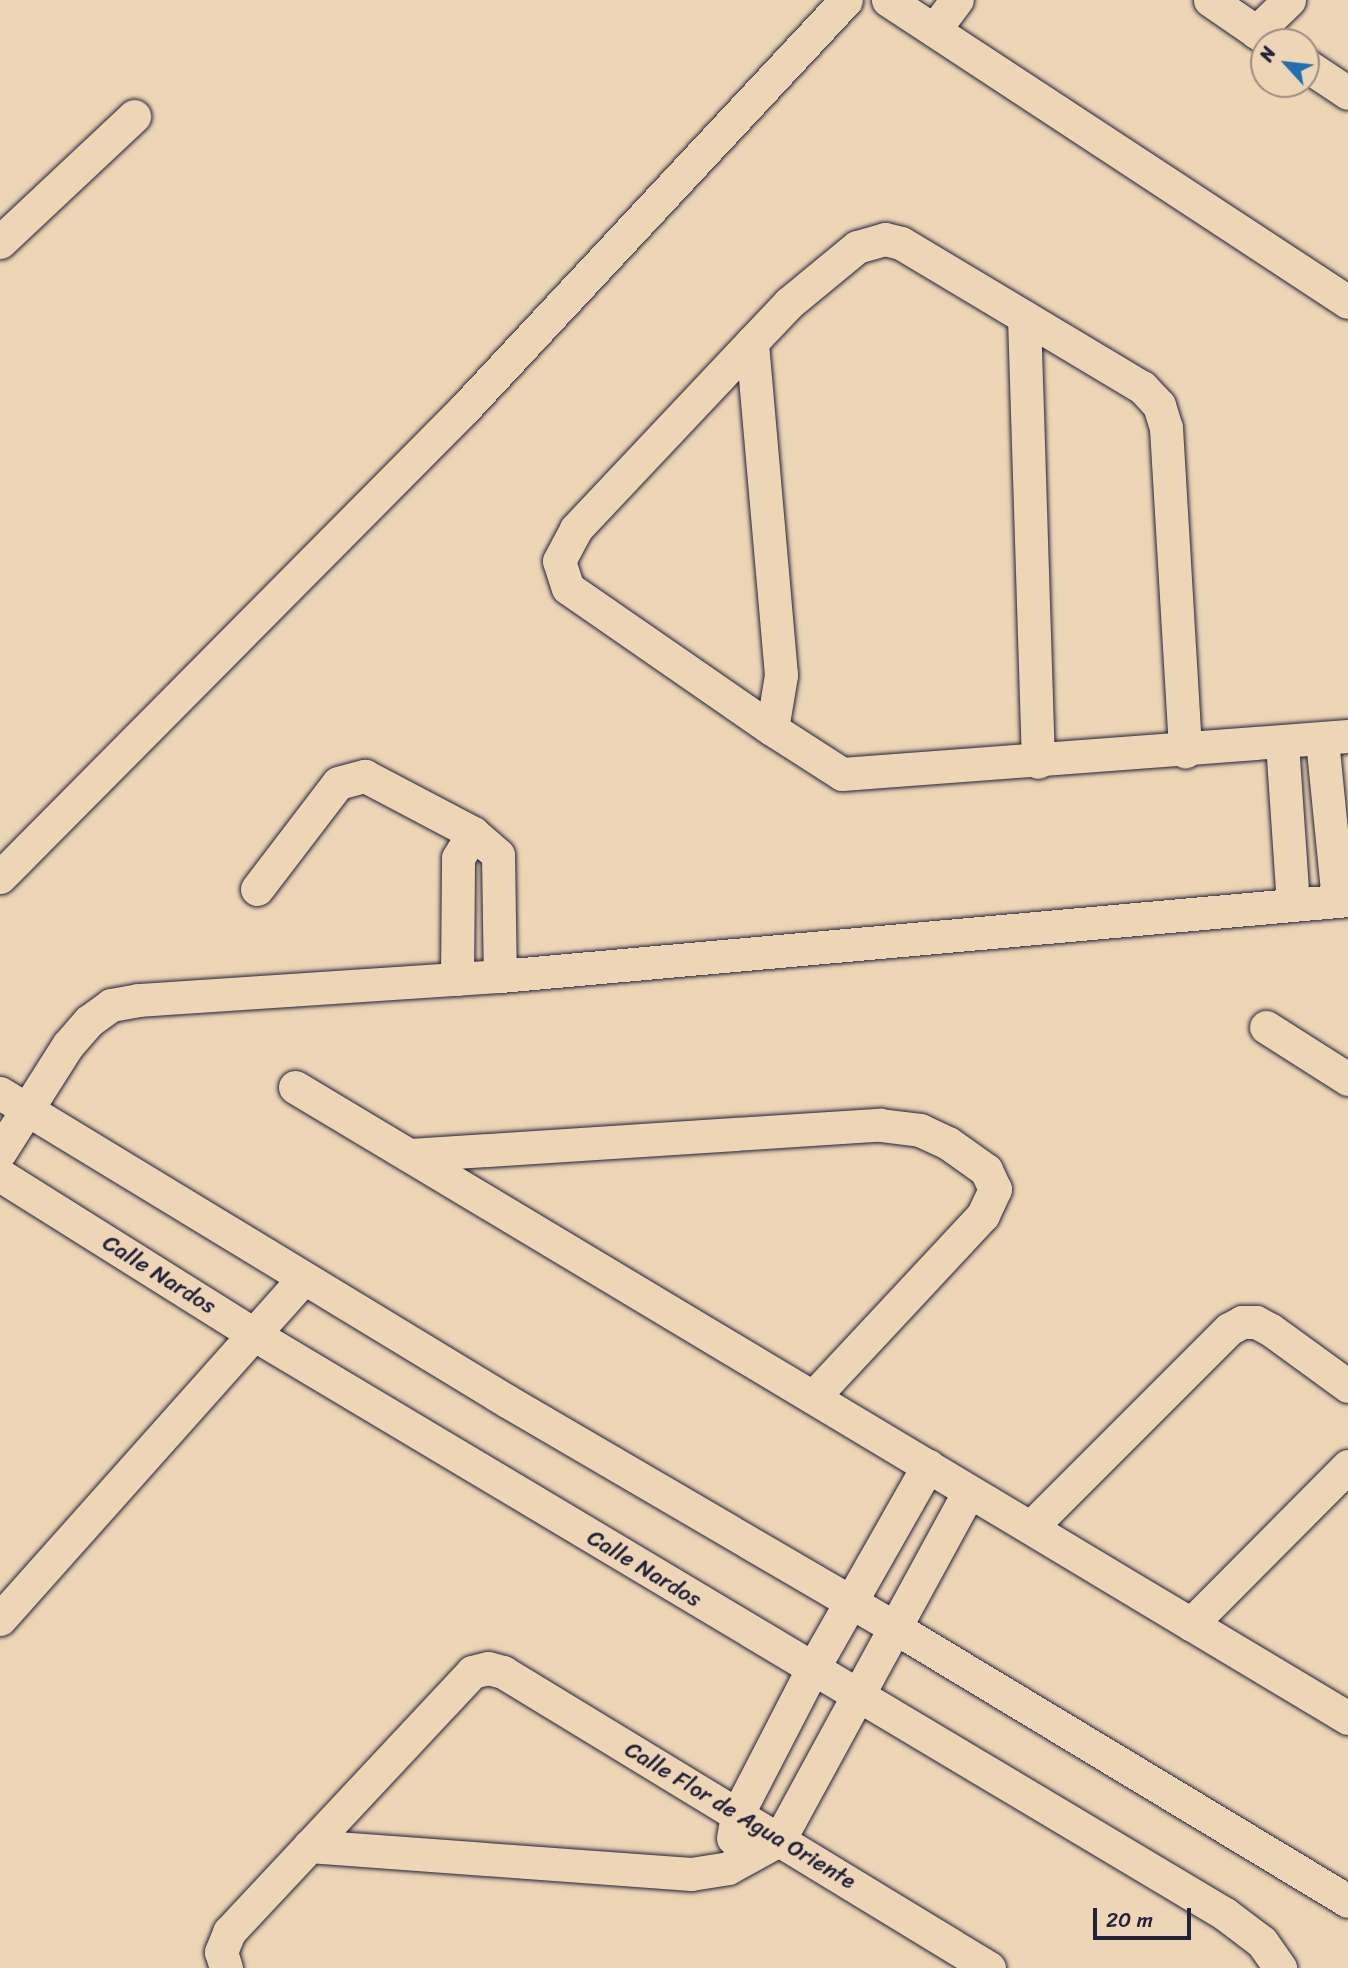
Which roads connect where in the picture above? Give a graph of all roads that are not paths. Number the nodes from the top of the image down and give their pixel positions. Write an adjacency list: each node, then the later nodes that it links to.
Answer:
1 (846, 0): 22 (street)
2 (888, 0): 8 (street)
3 (957, 0): 8 (street)
4 (1209, 0): 6 (street)
5 (1289, 0): 7 (street)
6 (1250, 28)
7 (1269, 28)
8 (934, 30): 13 (street)
9 (1320, 74): 10 (street)
10 (1348, 93)
11 (134, 116): 12 (street)
12 (0, 242)
13 (1348, 302)
14 (1024, 317): 15 (street); 19 (street); 20 (street)
15 (752, 342): 16 (street); 16 (street)
16 (772, 729): 20 (street)
17 (1335, 738): 18 (street); 24 (street)
18 (1282, 743): 19 (street); 25 (street)
19 (1185, 751): 20 (street)
20 (1038, 762)
21 (473, 833): 23 (street); 26 (street); 27 (street)
22 (0, 877)
23 (257, 889)
24 (1343, 900): 25 (street)
25 (1293, 904): 26 (street)
26 (500, 976): 27 (street)
27 (457, 979): 31 (street)
28 (1266, 1027): 29 (street)
29 (1348, 1079)
30 (295, 1087): 33 (street)
31 (14, 1101): 32 (street); 35 (street)
32 (0, 1153)
33 (410, 1155): 38 (street); 38 (street)
34 (0, 1175): 36 (street, Calle Nardos)
35 (303, 1279): 36 (street); 43 (street)
36 (255, 1335): 44 (street); 47 (street, Calle Nardos)
37 (1348, 1386): 42 (street)
38 (813, 1397): 39 (street)
39 (928, 1466): 41 (street); 43 (street)
40 (1348, 1466): 45 (street)
41 (970, 1491): 42 (street); 46 (street)
42 (1031, 1527): 45 (street)
43 (851, 1601): 46 (street); 47 (street)
44 (0, 1619)
45 (1191, 1624): 49 (street)
46 (894, 1627): 48 (street); 54 (street)
47 (812, 1671): 48 (street, Calle Nardos); 50 (street)
48 (855, 1696): 51 (street); 57 (street, Calle Nardos)
49 (1348, 1718)
50 (737, 1815): 51 (street, Calle Flor de Agua Oriente); 52 (street, Calle Flor de Agua Oriente); 53 (street)
51 (779, 1840): 53 (street); 56 (street, Calle Flor de Agua Oriente)
52 (309, 1846): 53 (street); 55 (street)
53 (727, 1868)
54 (1348, 1901)
55 (226, 1968)
56 (989, 1968)
57 (1280, 1968)

